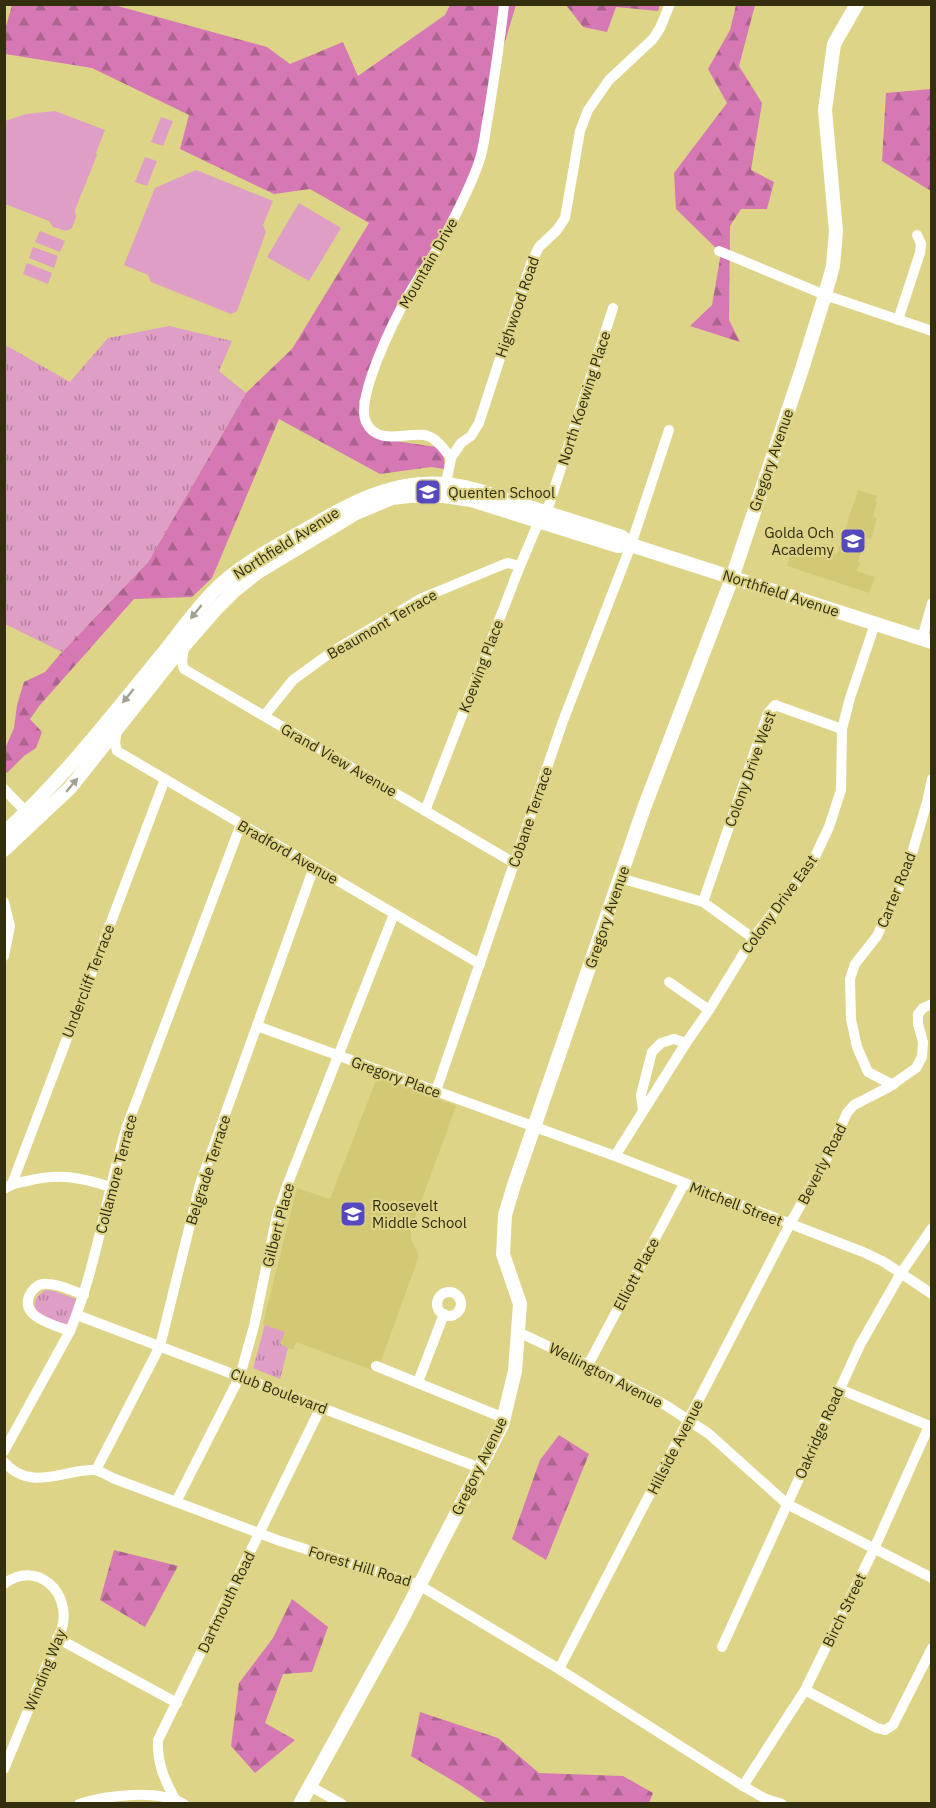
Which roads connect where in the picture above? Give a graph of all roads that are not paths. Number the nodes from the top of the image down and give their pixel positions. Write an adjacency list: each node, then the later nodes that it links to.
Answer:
1 (504, 4): 11 (street, Mountain Drive)
2 (670, 4): 11 (street, Highwood Road)
3 (857, 4): 6 (main road, Gregory Avenue)
4 (917, 235): 8 (street)
5 (719, 251): 6 (street)
6 (825, 295): 8 (street); 16 (main road, Gregory Avenue)
7 (613, 308): 13 (street, North Koewing Place)
8 (898, 320): 9 (street)
9 (932, 331)
10 (669, 430): 14 (street, Cobane Terrace)
11 (451, 458): 12 (street, Highwood Road)
12 (445, 490): 13 (main road, Northfield Avenue); 20 (main road, Northfield Avenue); 21 (main road, Northfield Avenue, one-way to 21)
13 (542, 517): 14 (main road, Northfield Avenue); 15 (street, Koewing Place)
14 (631, 546): 16 (main road, Northfield Avenue); 33 (street, Cobane Terrace)
15 (520, 566): 22 (street, Beaumont Terrace); 28 (street, Koewing Place)
16 (732, 578): 18 (main road, Northfield Avenue); 35 (main road, Gregory Avenue)
17 (932, 603): 19 (street)
18 (875, 624): 19 (main road, Northfield Avenue); 23 (street, Colony Drive East)
19 (927, 640)
20 (184, 646): 21 (main road, Northfield Avenue); 22 (street, Grand View Avenue)
21 (166, 658): 24 (main road, Northfield Avenue, one-way to 24); 24 (main road, Northfield Avenue)
22 (264, 716): 28 (street, Grand View Avenue)
23 (842, 729): 37 (street, Colony Drive West); 39 (street, Colony Drive East)
24 (105, 744): 25 (street, Bradford Avenue); 29 (main road, Northfield Avenue)
25 (165, 779): 30 (street, Bradford Avenue); 54 (street, Undercliff Terrace)
26 (932, 779): 48 (street, Carter Road)
27 (4, 789): 29 (street)
28 (425, 810): 33 (street, Grand View Avenue)
29 (31, 818): 31 (main road, Northfield Avenue); 32 (main road, Northfield Avenue)
30 (241, 824): 34 (street, Bradford Avenue); 55 (street, Collamore Terrace)
31 (4, 833)
32 (4, 850)
33 (514, 862): 41 (street, Cobane Terrace)
34 (314, 867): 38 (street, Bradford Avenue); 45 (street, Belgrade Terrace)
35 (620, 878): 37 (street); 51 (main road, Gregory Avenue)
36 (4, 902): 40 (street)
37 (703, 902): 39 (street)
38 (394, 914): 41 (street, Bradford Avenue); 47 (street, Gilbert Place)
39 (753, 938): 44 (street, Colony Drive East)
40 (4, 956)
41 (480, 964): 49 (street, Cobane Terrace)
42 (669, 982): 44 (street)
43 (932, 1004): 48 (street, Beverly Road)
44 (709, 1010): 46 (street, Colony Drive East)
45 (257, 1026): 47 (street, Gregory Place); 65 (street, Belgrade Terrace)
46 (686, 1043): 50 (street, Colony Drive East); 50 (street)
47 (338, 1055): 49 (street, Gregory Place); 68 (street, Gilbert Place)
48 (893, 1085): 56 (street, Beverly Road)
49 (436, 1091): 51 (street, Gregory Place)
50 (643, 1111): 52 (street, Colony Drive East)
51 (534, 1127): 52 (street, Mitchell Street); 64 (main road, Gregory Avenue)
52 (615, 1156): 53 (street, Mitchell Street)
53 (684, 1184): 56 (street, Mitchell Street); 66 (street, Elliott Place)
54 (8, 1186): 55 (street)
55 (111, 1186): 60 (street, Collamore Terrace)
56 (790, 1224): 58 (street, Mitchell Street); 73 (street, Hillside Avenue)
57 (932, 1228): 58 (street, Oakridge Road)
58 (901, 1273): 59 (street, Mitchell Street); 70 (street, Oakridge Road)
59 (932, 1294)
60 (84, 1295): 62 (street, Collamore Terrace); 63 (street)
61 (444, 1314): 69 (street)
62 (77, 1315): 63 (street, Collamore Terrace); 65 (street, Club Boulevard)
63 (70, 1331): 75 (street, Collamore Terrace)
64 (518, 1332): 66 (street, Wellington Avenue); 72 (main road, Gregory Avenue)
65 (160, 1346): 68 (street, Club Boulevard); 78 (street, Belgrade Terrace)
66 (588, 1365): 73 (street, Wellington Avenue)
67 (376, 1366): 69 (street)
68 (240, 1376): 71 (street, Club Boulevard); 79 (street, Gilbert Place)
69 (418, 1382): 72 (street)
70 (839, 1389): 74 (street); 80 (street, Oakridge Road)
71 (321, 1407): 77 (street, Club Boulevard); 81 (street, Dartmouth Road)
72 (504, 1418): 77 (main road, Gregory Avenue)
73 (689, 1420): 80 (street, Wellington Avenue); 89 (street, Hillside Avenue)
74 (930, 1427): 82 (street, Birch Street)
75 (4, 1451)
76 (4, 1462): 78 (street, Forest Hill Road)
77 (480, 1468): 85 (main road, Gregory Avenue)
78 (96, 1470): 79 (street, Forest Hill Road)
79 (176, 1502): 81 (street, Forest Hill Road)
80 (787, 1504): 82 (street, Wellington Avenue); 87 (street, Oakridge Road)
81 (259, 1533): 85 (street, Forest Hill Road); 91 (street, Dartmouth Road)
82 (874, 1549): 83 (street, Wellington Avenue); 90 (street, Birch Street)
83 (932, 1578)
84 (4, 1584): 86 (street, Winding Way)
85 (419, 1585): 89 (street, Forest Hill Road); 93 (main road, Gregory Avenue)
86 (57, 1638): 91 (street); 92 (street, Winding Way)
87 (722, 1647)
88 (932, 1648): 90 (street)
89 (559, 1669): 94 (street, Forest Hill Road)
90 (805, 1690): 94 (street, Birch Street)
91 (177, 1703): 96 (street, Dartmouth Road)
92 (4, 1769)
93 (310, 1786): 98 (main road, Gregory Avenue); 99 (street)
94 (743, 1786): 100 (street, Forest Hill Road)
95 (122, 1800): 96 (street); 97 (street)
96 (179, 1801)
97 (80, 1803)
98 (300, 1803)
99 (342, 1803)
100 (782, 1803)

